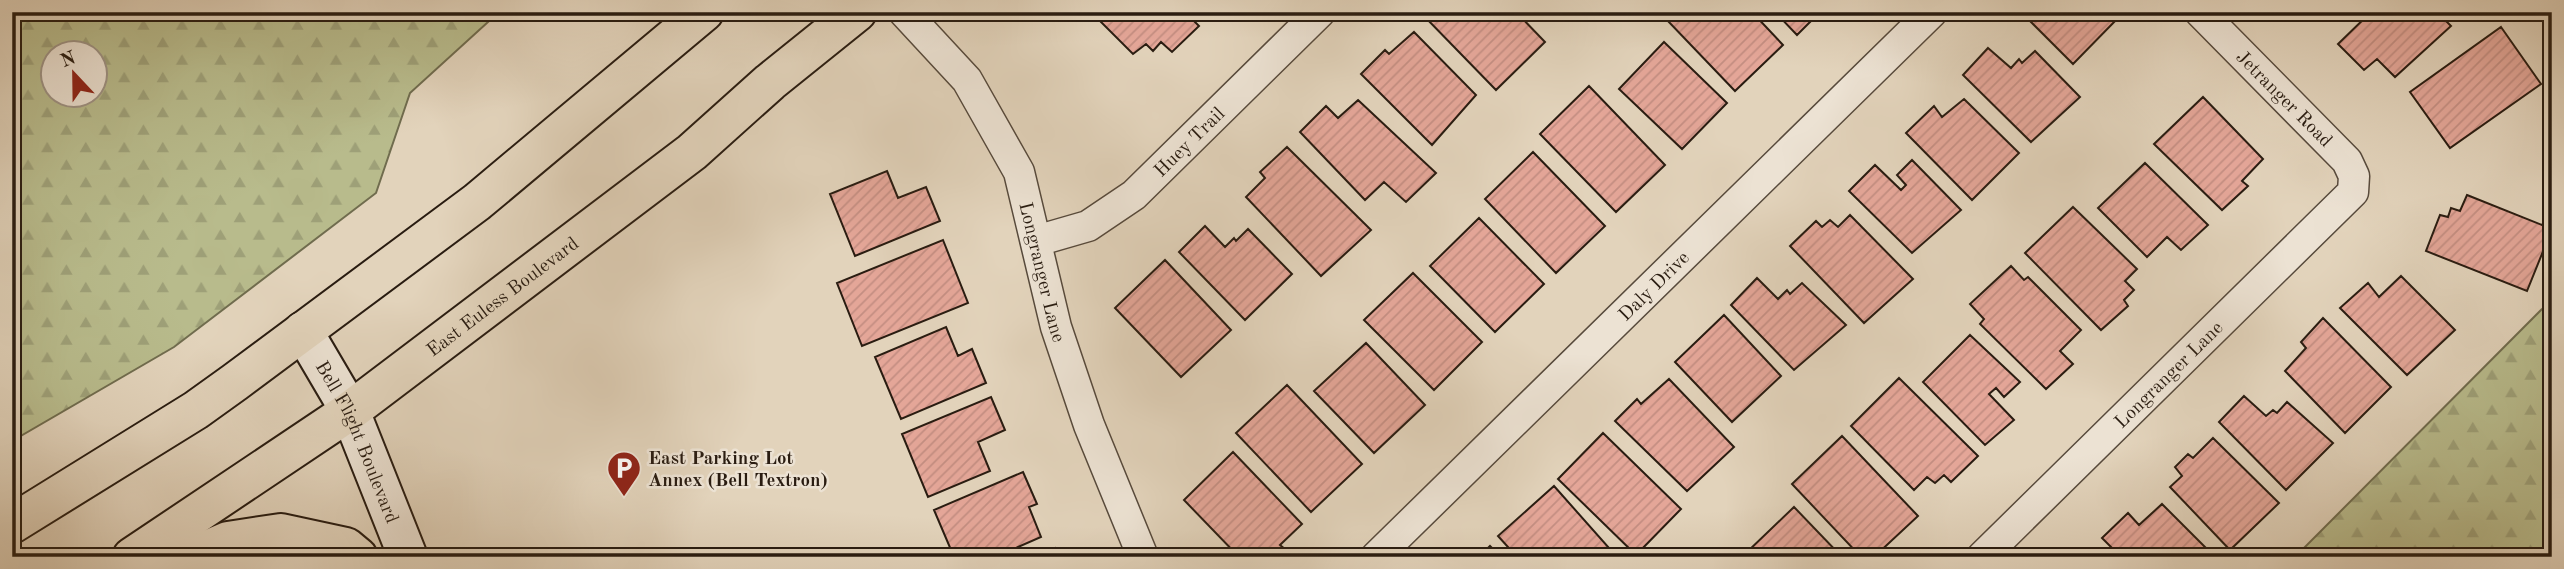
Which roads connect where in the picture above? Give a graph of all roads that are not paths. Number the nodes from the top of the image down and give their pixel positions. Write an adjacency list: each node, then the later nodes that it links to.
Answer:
1 (704, 12): 9 (main road)
2 (857, 12): 10 (main road, East Euless Boulevard)
3 (904, 12): 8 (street, Longranger Lane)
4 (1320, 12): 8 (street, Huey Trail)
5 (1932, 12): 17 (street, Daly Drive)
6 (2200, 12): 7 (street, Jetranger Road)
7 (2353, 192): 18 (street, Longranger Lane)
8 (1036, 241): 16 (street, Longranger Lane)
9 (303, 331): 10 (street, Bell Flight Boulevard); 11 (main road)
10 (350, 411): 12 (main road, East Euless Boulevard); 15 (street, Bell Flight Boulevard)
11 (12, 524)
12 (132, 557)
13 (191, 557): 14 (main road)
14 (358, 557)
15 (408, 557)
16 (1143, 557)
17 (1376, 557)
18 (1982, 557)

